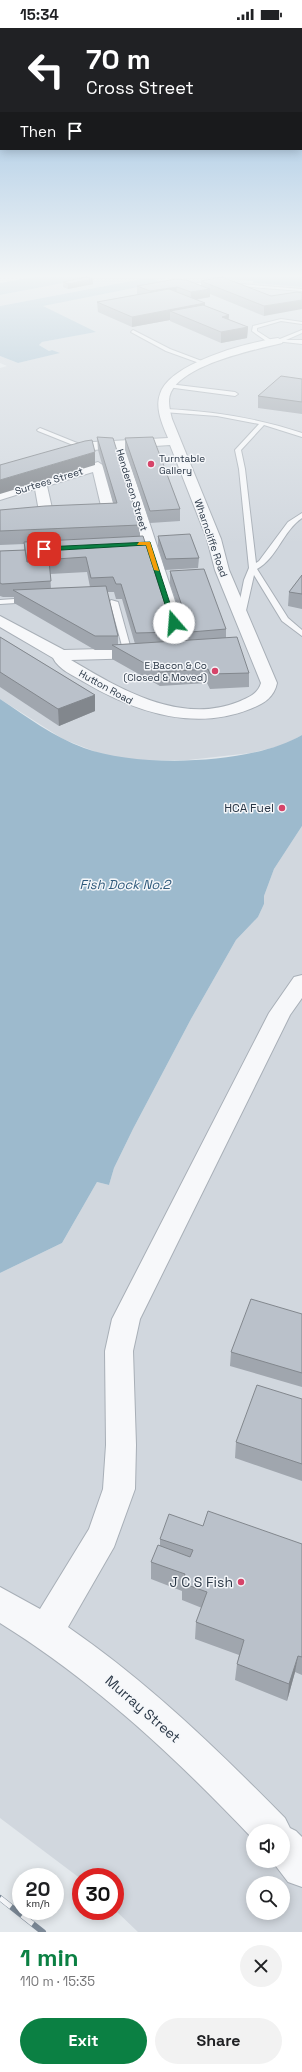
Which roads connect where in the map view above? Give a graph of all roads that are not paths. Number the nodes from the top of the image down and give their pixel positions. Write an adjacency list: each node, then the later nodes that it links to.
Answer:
1 (198, 366): 2 (street)
2 (169, 386): 3 (lane); 4 (street, Wharncliffe Road)
3 (235, 394)
4 (163, 418): 5 (lane); 9 (street, Wharncliffe Road)
5 (263, 423): 8 (lane); 22 (lane)
6 (40, 430): 11 (lane)
7 (144, 431): 11 (street)
8 (302, 435)
9 (175, 441): 10 (street); 26 (street, Wharncliffe Road)
10 (118, 444): 11 (street); 20 (street, Henderson Street)
11 (89, 447): 12 (street)
12 (57, 457)
13 (40, 484): 14 (street, Surtees Street); 15 (street, Surtees Street); 18 (street)
14 (0, 496)
15 (78, 515)
16 (302, 515): 22 (lane)
17 (62, 516): 18 (street)
18 (47, 517): 19 (street)
19 (31, 518)
20 (156, 542): 21 (street); 29 (street, Henderson Street)
21 (133, 544)
22 (253, 568): 26 (lane); 28 (lane)
23 (37, 599): 24 (lane)
24 (0, 602)
25 (114, 602): 29 (lane)
26 (241, 615): 31 (street, Wharncliffe Road)
27 (0, 621): 30 (street, Hutton Road)
28 (302, 634)
29 (128, 653): 30 (street)
30 (60, 654): 31 (street, Hutton Road)
31 (269, 688)
32 (302, 982): 34 (street)
33 (0, 1604): 34 (street, Murray Street)
34 (46, 1632): 35 (street, Murray Street)
35 (265, 1824)
36 (290, 1853): 37 (street)
37 (302, 1868)

